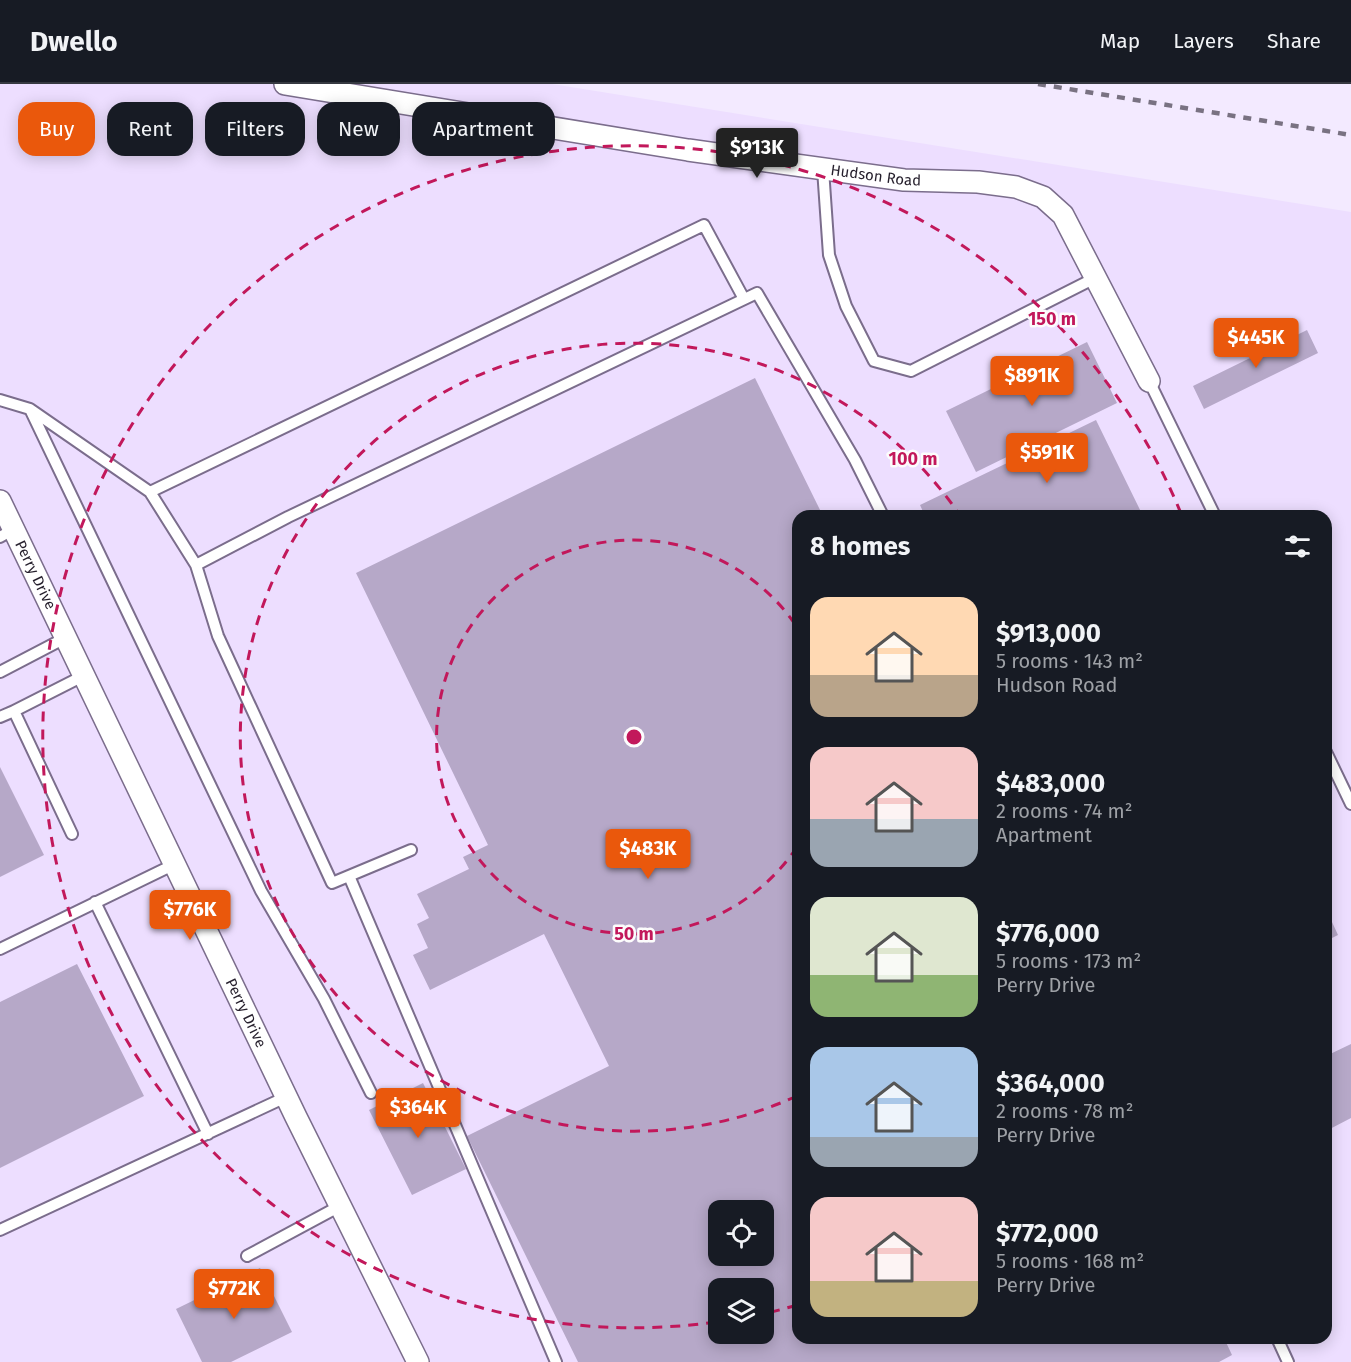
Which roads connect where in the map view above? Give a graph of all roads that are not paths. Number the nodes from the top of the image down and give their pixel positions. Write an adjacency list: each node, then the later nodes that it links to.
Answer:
1 (285, 84): 2 (street, Hudson Road)
2 (823, 169): 3 (street, Hudson Road); 3 (lane)
3 (1097, 277): 5 (street, Hudson Road)
4 (744, 299): 8 (lane); 10 (lane); 13 (lane)
5 (1149, 381): 11 (lane)
6 (0, 400): 7 (lane)
7 (30, 409): 8 (lane); 27 (lane)
8 (150, 492): 13 (lane)
9 (0, 501): 12 (street, Perry Drive)
10 (880, 510)
11 (1212, 510)
12 (7, 533): 14 (street, Perry Drive)
13 (196, 565): 24 (lane)
14 (67, 638): 15 (lane); 16 (street, Perry Drive)
15 (0, 672)
16 (85, 675): 17 (lane); 23 (street, Perry Drive)
17 (14, 711): 18 (lane); 21 (lane)
18 (0, 717)
19 (1332, 764): 20 (lane)
20 (1351, 804)
21 (72, 834)
22 (411, 850): 24 (lane)
23 (175, 864): 25 (lane); 28 (street, Perry Drive)
24 (349, 876): 35 (lane)
25 (95, 902): 26 (lane); 29 (lane)
26 (0, 949)
27 (370, 1093)
28 (286, 1097): 29 (lane); 30 (street, Perry Drive)
29 (208, 1134): 31 (lane)
30 (340, 1206): 32 (lane); 34 (street, Perry Drive)
31 (0, 1230)
32 (247, 1256)
33 (1280, 1344): 36 (lane)
34 (418, 1362)
35 (556, 1362)
36 (1288, 1362)

